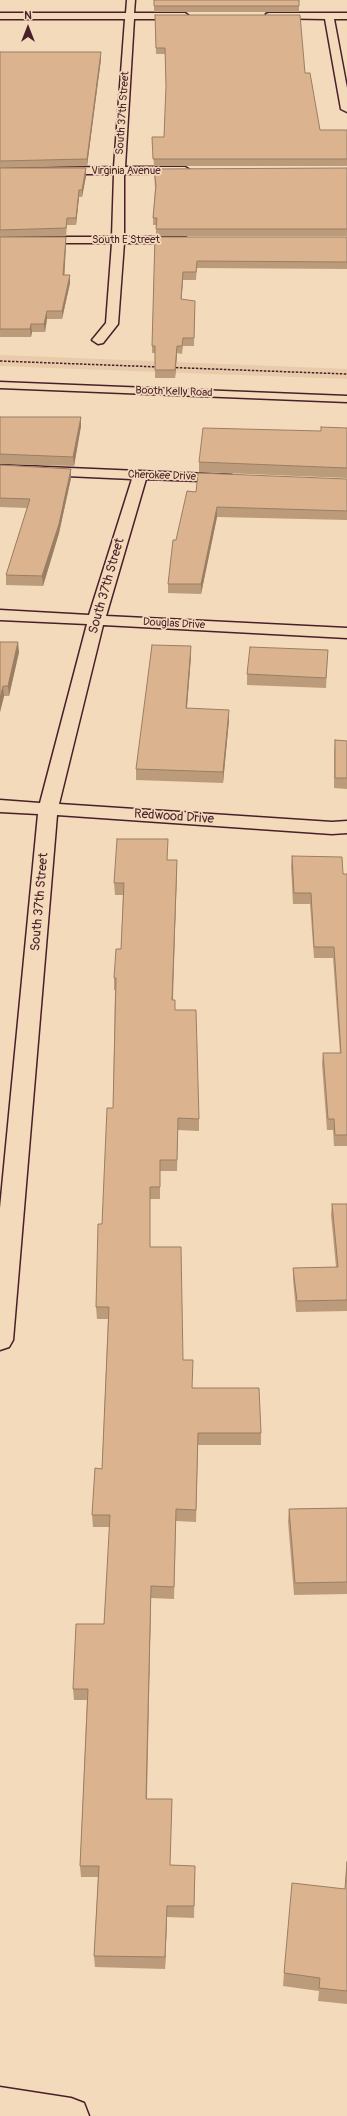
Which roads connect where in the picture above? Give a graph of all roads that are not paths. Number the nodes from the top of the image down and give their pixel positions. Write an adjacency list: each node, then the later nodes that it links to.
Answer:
1 (131, 0): 3 (street, South 37th Street)
2 (0, 16): 3 (street)
3 (130, 16): 4 (street); 11 (street, South 37th Street)
4 (192, 16)
5 (262, 16): 6 (street)
6 (329, 16): 7 (street); 8 (street)
7 (347, 16)
8 (346, 108)
9 (198, 170): 11 (street, Virginia Avenue)
10 (0, 171): 11 (street, Virginia Avenue)
11 (119, 171): 13 (street, South 37th Street)
12 (0, 240): 13 (street, South E Street)
13 (118, 240): 14 (street, South E Street); 15 (street, South 37th Street)
14 (197, 240)
15 (98, 340)
16 (0, 385): 17 (lane, Booth Kelly Road)
17 (347, 399)
18 (0, 469): 19 (street, Cherokee Drive)
19 (140, 475): 20 (street, Cherokee Drive); 22 (street, South 37th Street)
20 (243, 479)
21 (0, 615): 22 (street, Douglas Drive)
22 (96, 620): 23 (street, Douglas Drive); 25 (street, South 37th Street)
23 (347, 633)
24 (0, 806): 25 (street, Redwood Drive)
25 (48, 809): 26 (street, Redwood Drive); 27 (street, South 37th Street)
26 (347, 827)
27 (4, 1251): 28 (street, South 37th Street)
28 (0, 1340)
29 (0, 2105): 30 (street)
30 (51, 2114)

